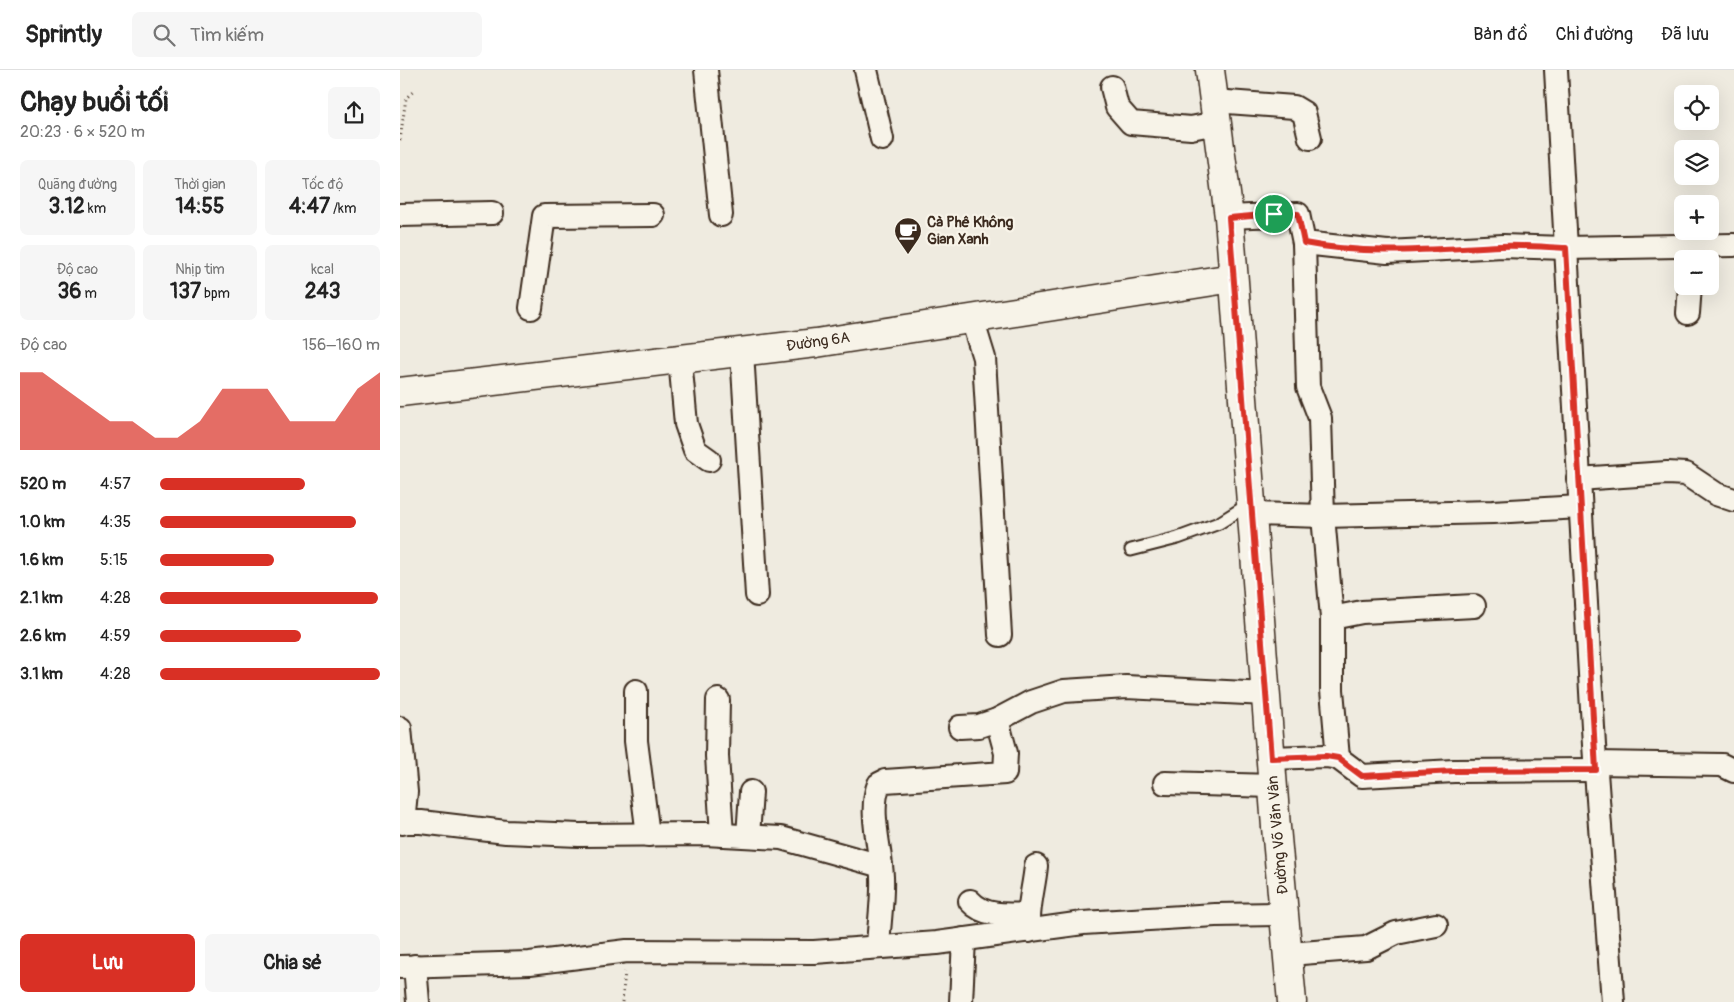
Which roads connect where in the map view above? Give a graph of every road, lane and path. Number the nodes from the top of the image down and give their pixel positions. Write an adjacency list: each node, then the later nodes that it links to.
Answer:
1 (706, 70): 14 (street)
2 (866, 70): 9 (street)
3 (1210, 70): 7 (street, Đường Võ Văn Vân)
4 (1556, 70): 18 (street)
5 (1112, 87): 7 (street)
6 (415, 90): 10 (path)
7 (1215, 112): 8 (street); 15 (street, Đường Võ Văn Vân)
8 (1310, 138)
9 (882, 139)
10 (400, 140)
11 (492, 213): 12 (street)
12 (400, 215)
13 (654, 215): 23 (street)
14 (721, 215)
15 (1229, 218): 16 (street); 21 (street, Đường Võ Văn Vân)
16 (1304, 243): 18 (street); 34 (street)
17 (1734, 245): 19 (street)
18 (1566, 248): 20 (street); 30 (street)
19 (1704, 250)
20 (1674, 251)
21 (1233, 278): 25 (street, Đường 6A); 33 (street, Đường Võ Văn Vân)
22 (1689, 295): 24 (street)
23 (530, 308)
24 (1688, 313)
25 (972, 319): 26 (street, Đường 6A); 39 (street)
26 (742, 352): 27 (street, Đường 6A); 36 (street)
27 (680, 359): 28 (street, Đường 6A); 29 (street)
28 (400, 392)
29 (709, 460)
30 (1578, 479): 31 (street); 32 (street)
31 (1734, 500)
32 (1580, 507): 34 (street); 48 (street)
33 (1251, 509): 34 (street); 35 (lane); 41 (street, Đường Võ Văn Vân)
34 (1323, 516): 38 (street)
35 (1131, 550)
36 (757, 595)
37 (1474, 606): 38 (street)
38 (1332, 618): 47 (street)
39 (1000, 635)
40 (636, 691): 54 (street)
41 (1266, 694): 43 (street); 46 (street, Đường Võ Văn Vân)
42 (718, 700): 55 (street)
43 (997, 720): 45 (street); 57 (street)
44 (400, 728): 53 (street)
45 (960, 728)
46 (1271, 758): 47 (street); 51 (street, Đường Võ Văn Vân)
47 (1338, 758): 48 (street)
48 (1595, 767): 49 (street); 72 (street)
49 (1734, 773)
50 (1165, 783): 51 (street)
51 (1273, 786): 60 (street, Đường Võ Văn Vân)
52 (751, 792): 56 (street)
53 (402, 822): 54 (street)
54 (648, 835): 55 (street)
55 (722, 835): 56 (street)
56 (748, 836): 57 (street)
57 (881, 866): 64 (street)
58 (1036, 866): 61 (street)
59 (970, 901): 61 (street)
60 (1285, 914): 61 (street); 66 (street, Đường Võ Văn Vân)
61 (1028, 922): 63 (street)
62 (1436, 925): 66 (street)
63 (964, 939): 64 (street); 70 (street)
64 (878, 947): 65 (street)
65 (627, 952): 67 (street); 69 (path)
66 (1289, 954): 71 (street, Đường Võ Văn Vân)
67 (407, 967): 68 (street)
68 (418, 1002)
69 (622, 1002)
70 (961, 1002)
71 (1292, 1002)
72 (1613, 1002)

